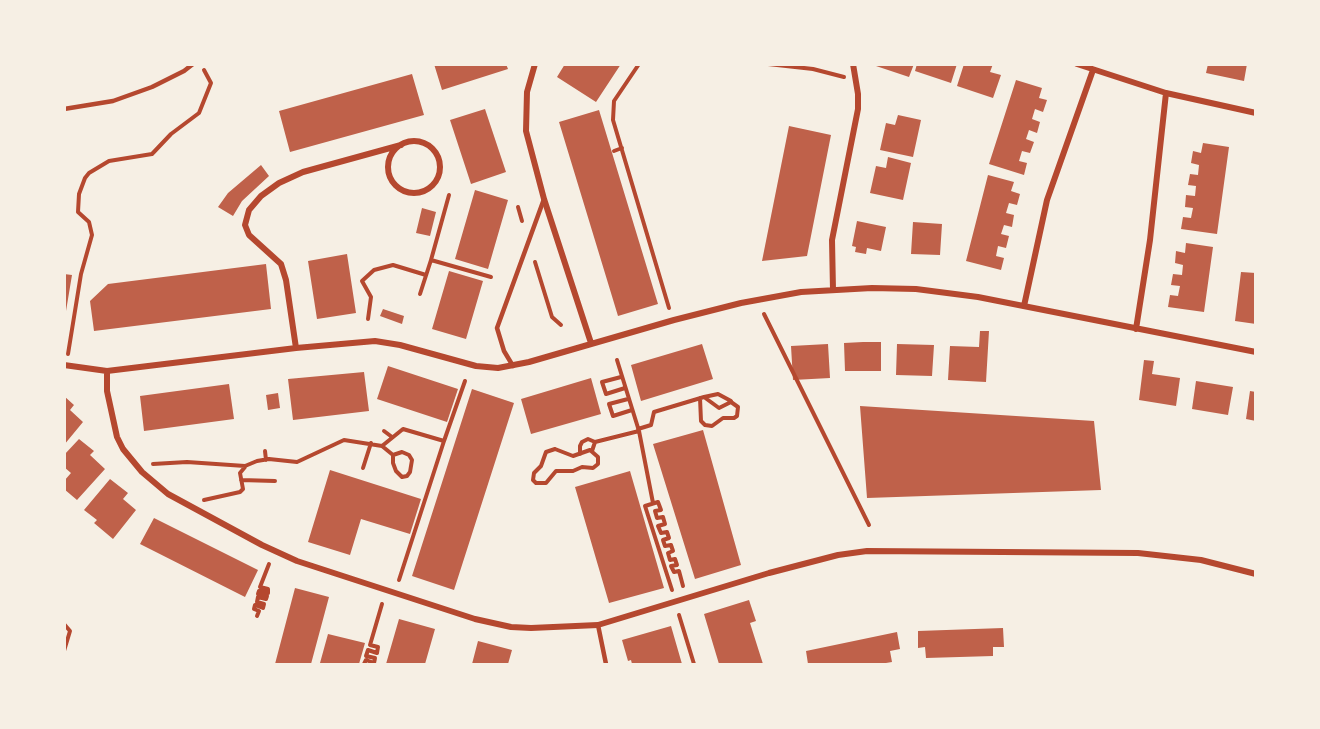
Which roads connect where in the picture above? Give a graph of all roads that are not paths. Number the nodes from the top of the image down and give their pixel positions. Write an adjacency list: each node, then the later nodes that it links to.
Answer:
1 (193, 64): 7 (lane)
2 (535, 64): 10 (street)
3 (853, 64): 11 (street)
4 (1077, 64): 5 (street)
5 (1093, 70): 6 (street); 12 (street)
6 (1166, 93): 8 (street); 13 (street)
7 (64, 109)
8 (1256, 113)
9 (401, 145): 9 (street); 15 (street)
10 (544, 199): 14 (street); 18 (lane)
11 (833, 290): 12 (street); 14 (street)
12 (1024, 306): 13 (street)
13 (1136, 328): 16 (street)
14 (591, 343): 18 (street)
15 (296, 348): 18 (street); 19 (street)
16 (1256, 352)
17 (64, 365): 19 (street)
18 (513, 366)
19 (107, 372): 21 (street)
20 (1256, 574): 21 (street)
21 (598, 625): 22 (lane)
22 (606, 664)

